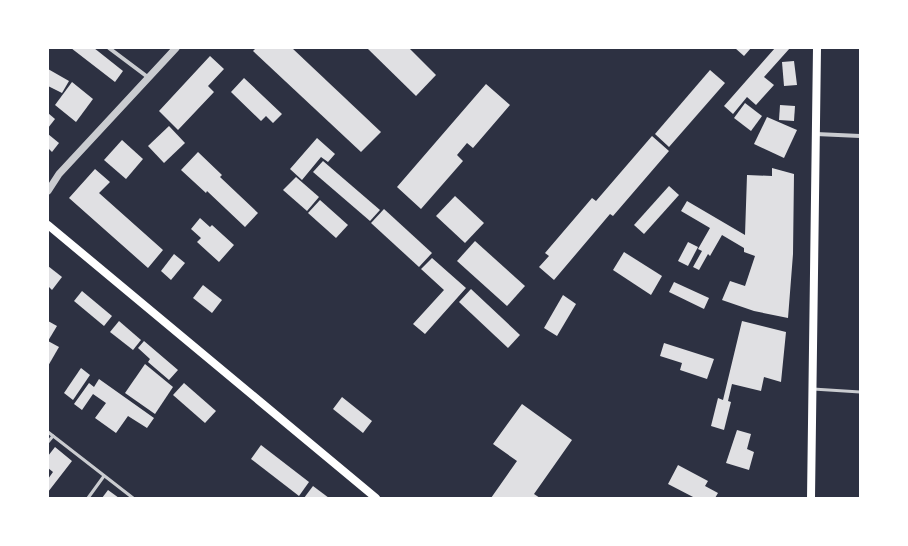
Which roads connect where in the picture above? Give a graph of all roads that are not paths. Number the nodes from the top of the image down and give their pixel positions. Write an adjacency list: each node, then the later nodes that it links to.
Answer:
1 (109, 48): 4 (street)
2 (176, 48): 4 (street)
3 (817, 48): 5 (main road)
4 (149, 78): 7 (street)
5 (816, 134): 6 (street); 9 (main road)
6 (860, 136)
7 (48, 191)
8 (48, 225): 17 (main road)
9 (813, 389): 10 (lane); 18 (main road)
10 (860, 392)
11 (48, 432): 12 (lane)
12 (53, 436): 13 (lane); 14 (lane)
13 (48, 442)
14 (104, 476): 15 (lane); 16 (lane)
15 (88, 498)
16 (133, 498)
17 (376, 498)
18 (811, 498)

